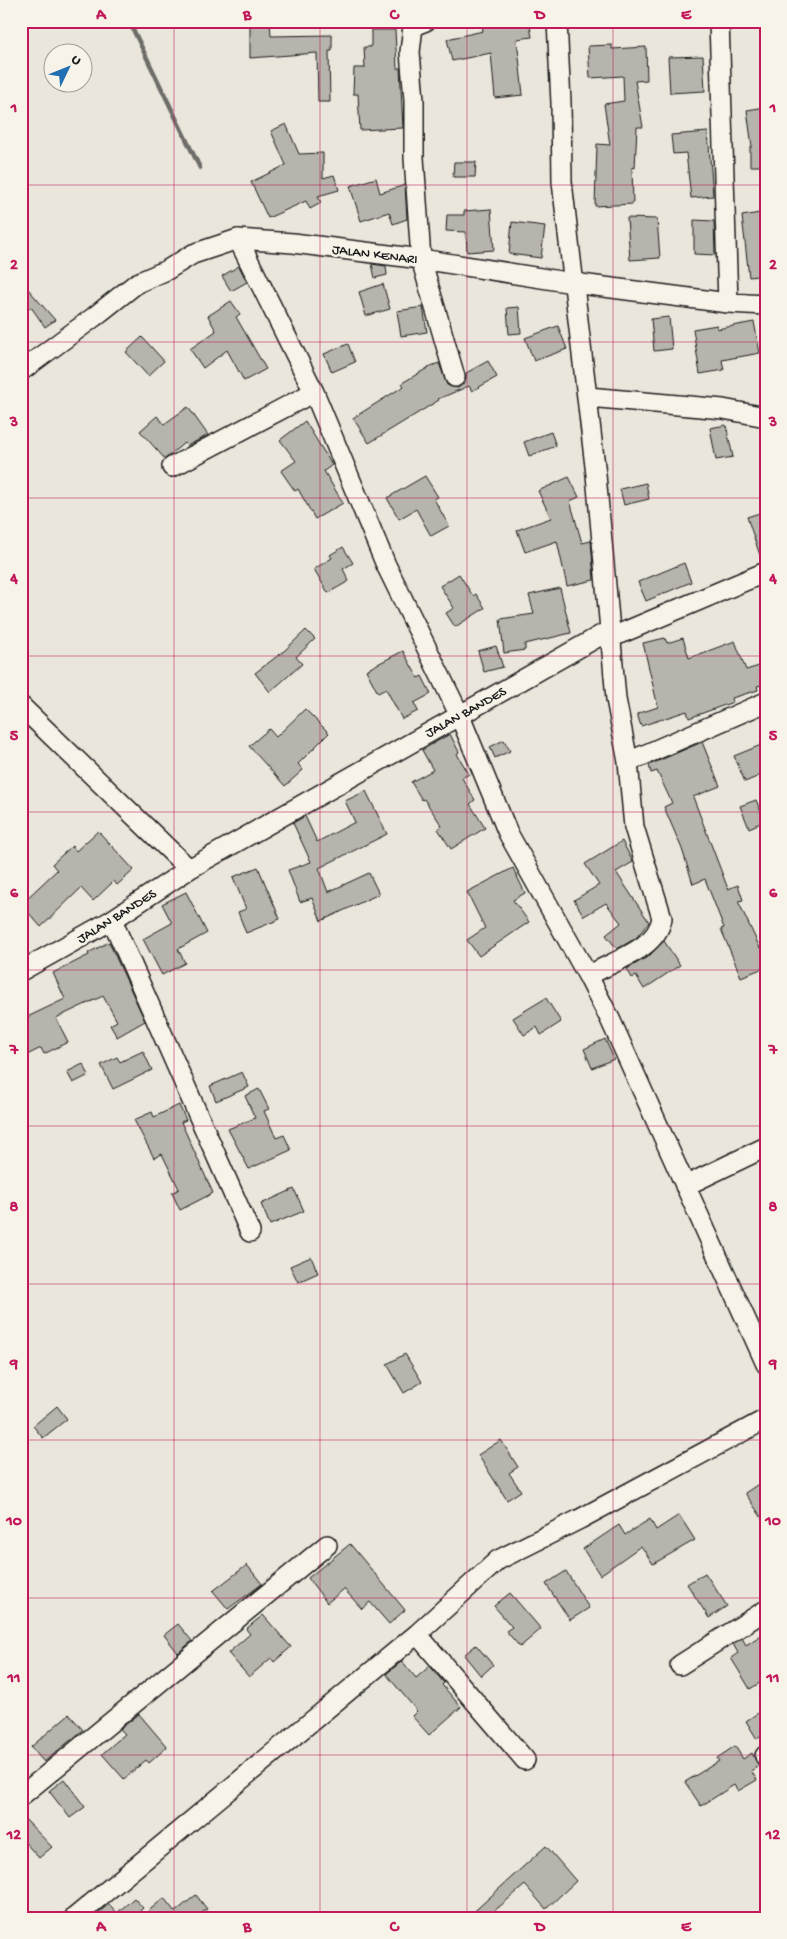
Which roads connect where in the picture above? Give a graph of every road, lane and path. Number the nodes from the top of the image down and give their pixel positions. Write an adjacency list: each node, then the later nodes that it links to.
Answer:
1 (426, 21): 5 (street)
2 (556, 21): 6 (street)
3 (719, 21): 7 (street)
4 (238, 239): 5 (street, JALAN KENARI); 9 (street, JALAN KENARI); 11 (street)
5 (421, 259): 6 (street, JALAN KENARI); 10 (street)
6 (573, 283): 7 (street, JALAN KENARI); 12 (street)
7 (728, 303): 8 (street, JALAN KENARI)
8 (766, 305)
9 (21, 371)
10 (455, 377)
11 (314, 392): 14 (street); 19 (street)
12 (588, 397): 13 (street); 16 (street)
13 (766, 417)
14 (172, 467)
15 (766, 572): 16 (street, JALAN BANDES)
16 (610, 634): 19 (street, JALAN BANDES); 20 (street)
17 (766, 702): 20 (street)
18 (21, 706): 21 (street)
19 (459, 714): 21 (street, JALAN BANDES); 24 (street)
20 (628, 762): 24 (street)
21 (189, 869): 22 (street, JALAN BANDES)
22 (112, 920): 23 (street, JALAN BANDES); 27 (street)
23 (21, 971)
24 (588, 976): 26 (street)
25 (766, 1147): 26 (street)
26 (685, 1186): 28 (street)
27 (250, 1232)
28 (766, 1364)
29 (766, 1419): 32 (street)
30 (327, 1545): 35 (street)
31 (766, 1610): 33 (street)
32 (417, 1634): 34 (street); 36 (street)
33 (680, 1665)
34 (525, 1760)
35 (21, 1796)
36 (74, 1918)

